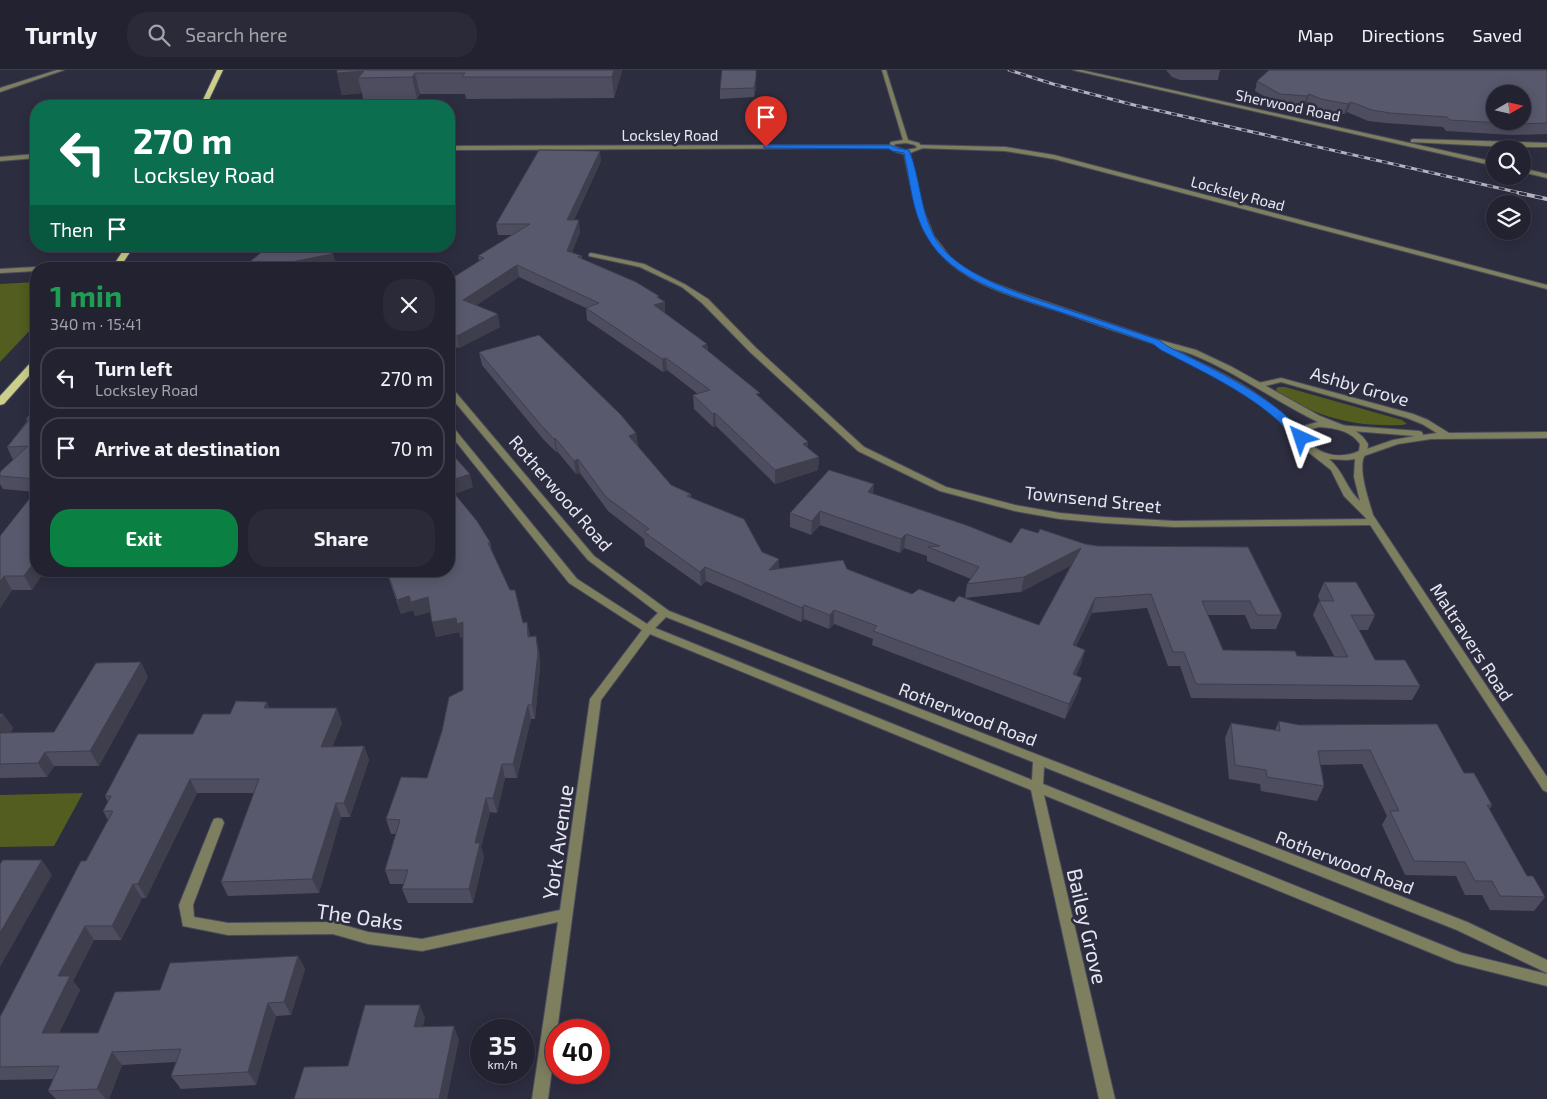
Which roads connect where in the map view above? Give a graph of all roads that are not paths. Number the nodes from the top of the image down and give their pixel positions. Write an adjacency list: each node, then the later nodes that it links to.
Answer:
1 (62, 70): 7 (street)
2 (220, 70): 8 (main road)
3 (884, 70): 10 (street)
4 (1075, 70): 6 (street, Sherwood Road)
5 (1111, 70): 6 (street)
6 (1099, 76): 9 (street, Sherwood Road)
7 (0, 90)
8 (206, 100)
9 (1384, 139): 11 (street); 20 (street, Sherwood Road)
10 (906, 141): 12 (street); 13 (street)
11 (1547, 145)
12 (920, 146): 15 (street); 26 (street, Locksley Road)
13 (891, 147): 14 (street, Locksley Road); 15 (street)
14 (455, 148)
15 (907, 152): 27 (street)
16 (1531, 152): 17 (street)
17 (1547, 152)
18 (30, 156): 19 (street)
19 (0, 159)
20 (1486, 162)
21 (1531, 172): 22 (street)
22 (1547, 176)
23 (591, 255): 40 (street, Townsend Street)
24 (30, 269): 25 (street)
25 (0, 271)
26 (1547, 287)
27 (1156, 342): 29 (street); 37 (street)
28 (30, 369): 31 (main road)
29 (1261, 385): 32 (street); 36 (street, Ashby Grove)
30 (455, 397): 41 (street, Rotherwood Road)
31 (0, 402)
32 (1337, 426): 35 (street, Ashby Grove); 37 (street); 39 (street)
33 (455, 435): 42 (street)
34 (1547, 435): 36 (street, Ashby Grove)
35 (1431, 436): 36 (street, Ashby Grove); 39 (street, Ashby Grove)
36 (1447, 436)
37 (1303, 441): 38 (street, Maltravers Road)
38 (1313, 450): 39 (street, Ashby Grove); 40 (street, Maltravers Road)
39 (1360, 454): 40 (street, Maltravers Road)
40 (1370, 519): 44 (street, Maltravers Road)
41 (665, 614): 42 (street, York Avenue); 43 (street, Rotherwood Road)
42 (648, 629): 45 (street); 47 (street, York Avenue)
43 (1039, 761): 45 (street, Bailey Grove); 48 (street, Rotherwood Road)
44 (1547, 787)
45 (1036, 788): 49 (street); 51 (street, Bailey Grove)
46 (218, 823): 47 (street, The Oaks)
47 (567, 914): 50 (street, York Avenue)
48 (1547, 967)
49 (1547, 980)
50 (540, 1099)
51 (1106, 1099)

